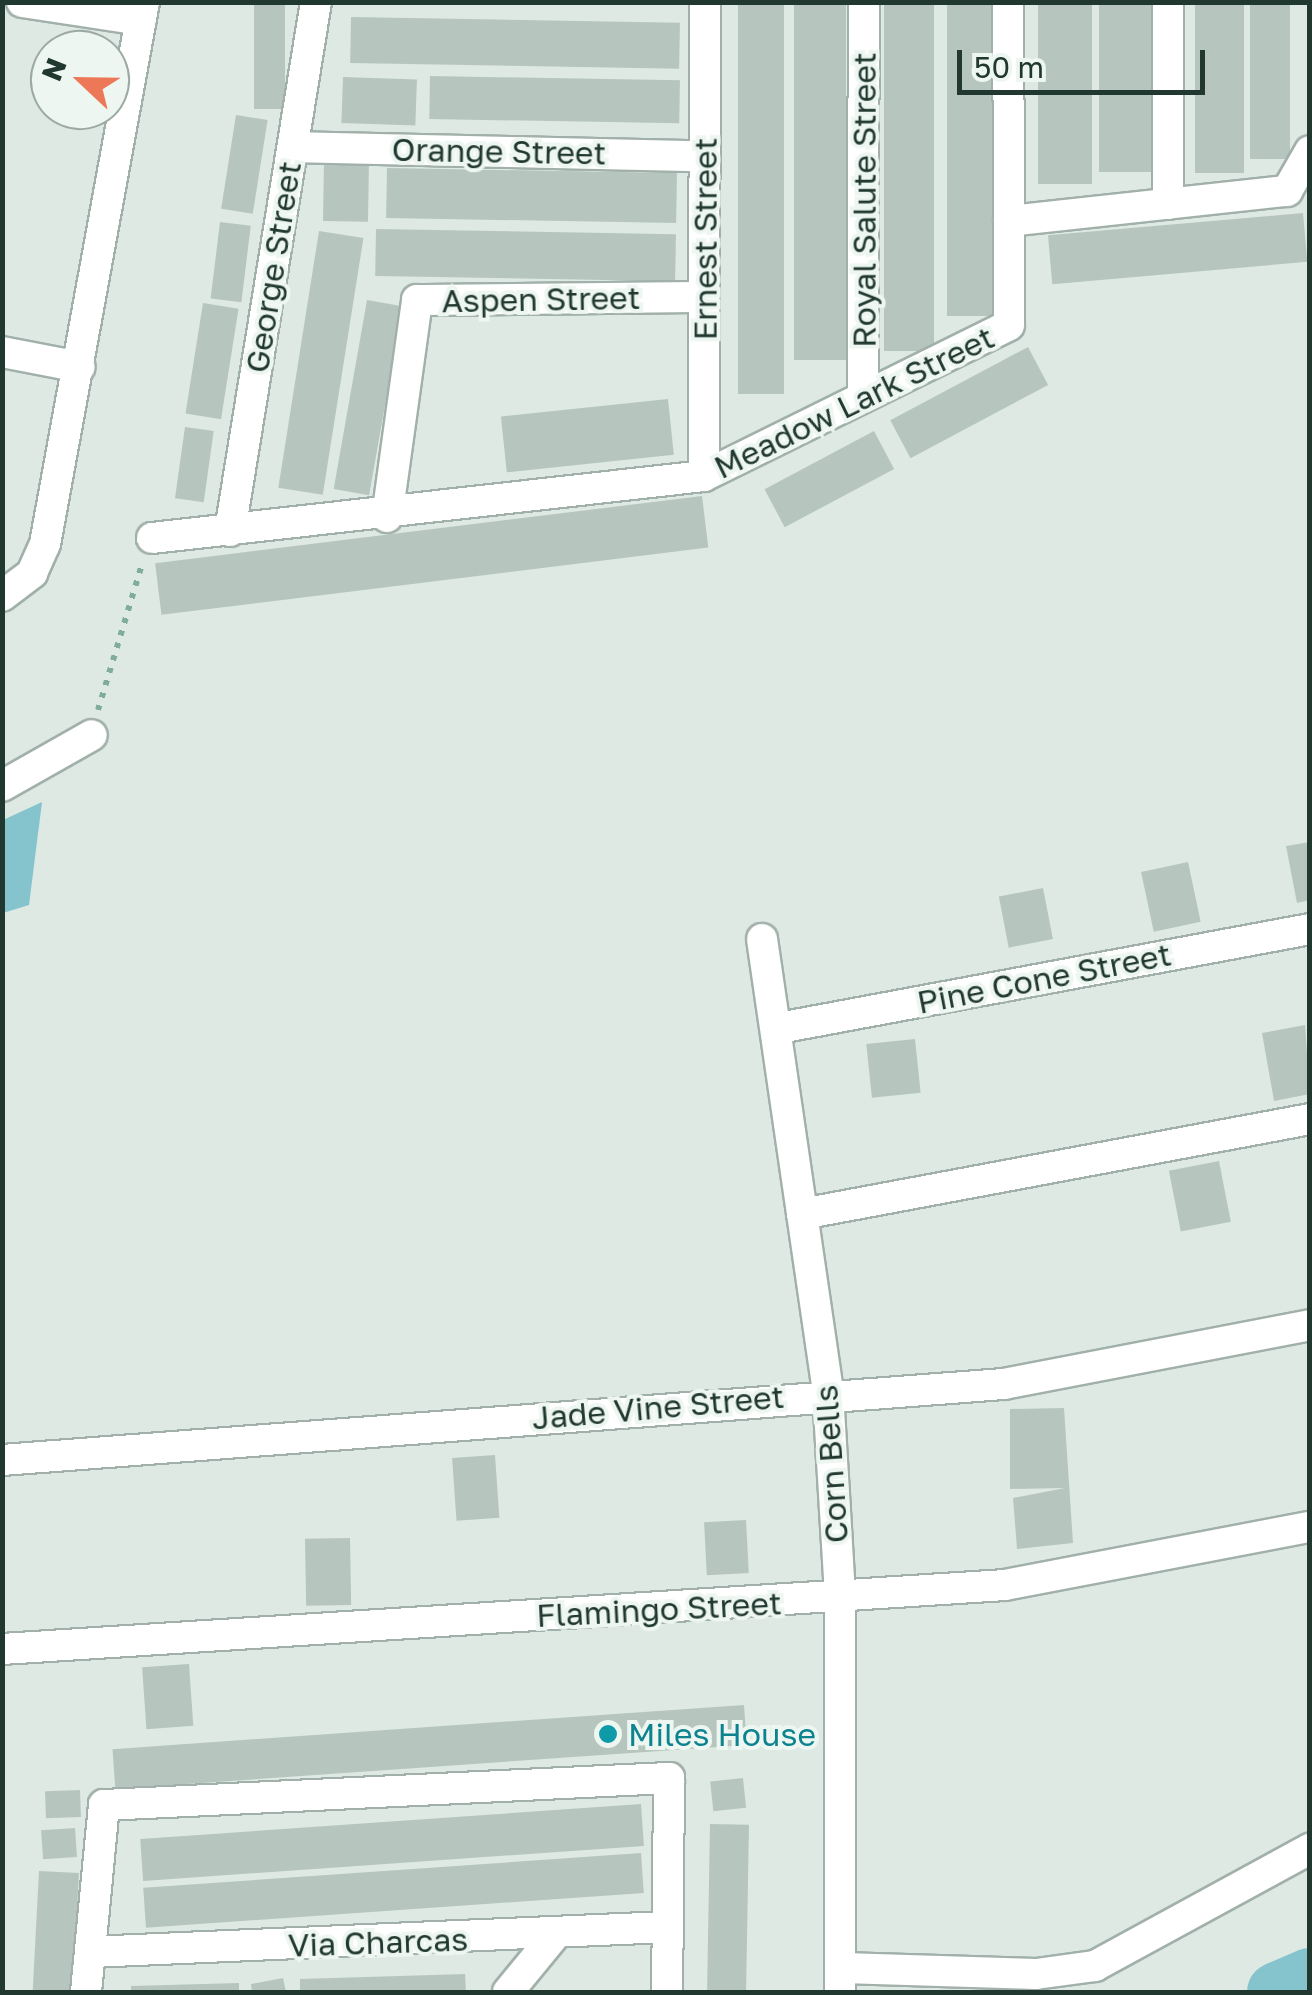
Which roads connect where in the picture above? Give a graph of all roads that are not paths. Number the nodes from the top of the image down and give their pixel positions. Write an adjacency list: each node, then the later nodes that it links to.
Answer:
1 (22, 2): 7 (street)
2 (316, 2): 8 (street, George Street)
3 (705, 2): 10 (street, Ernest Street)
4 (864, 2): 16 (street, Royal Salute Street)
5 (1008, 2): 12 (street)
6 (1168, 2): 11 (street)
7 (143, 12): 15 (street)
8 (292, 147): 10 (street, Orange Street); 19 (street, George Street)
9 (1310, 151): 11 (street)
10 (705, 156): 13 (street, Ernest Street)
11 (1168, 204): 12 (street)
12 (1009, 221): 16 (street, Meadow Lark Street)
13 (704, 297): 17 (street, Ernest Street); 18 (street, Aspen Street)
14 (2, 352): 15 (street)
15 (80, 367): 21 (street)
16 (864, 397): 17 (street, Meadow Lark Street)
17 (704, 476): 18 (street, Meadow Lark Street)
18 (387, 517): 19 (street, Meadow Lark Street)
19 (230, 531): 20 (street, Meadow Lark Street)
20 (152, 538)
21 (2, 596)
22 (92, 735): 23 (street)
23 (2, 786)
24 (1310, 929): 26 (street, Pine Cone Street)
25 (762, 939): 26 (street, Corn Bells)
26 (779, 1028): 28 (street, Corn Bells)
27 (1310, 1119): 28 (street)
28 (802, 1214): 30 (street, Corn Bells)
29 (1310, 1325): 30 (street, Jade Vine Street)
30 (828, 1393): 31 (street, Jade Vine Street); 33 (street, Corn Bells)
31 (2, 1460)
32 (1310, 1527): 33 (street, Flamingo Street)
33 (840, 1598): 34 (street, Flamingo Street); 39 (street, Corn Bells)
34 (2, 1649)
35 (1310, 1849): 39 (street)
36 (667, 1927): 37 (street, Via Charcas); 38 (street); 42 (street)
37 (554, 1936): 38 (street, Via Charcas); 41 (street)
38 (90, 1952): 40 (street)
39 (842, 1980)
40 (86, 1992)
41 (508, 1992)
42 (667, 1992)

